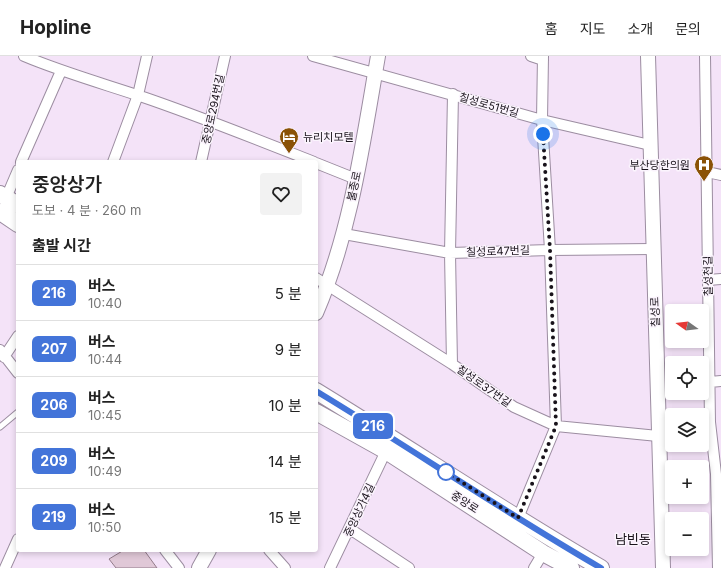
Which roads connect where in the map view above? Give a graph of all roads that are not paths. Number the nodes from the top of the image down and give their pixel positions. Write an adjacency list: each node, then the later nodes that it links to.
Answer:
1 (24, 56): 10 (street)
2 (147, 56): 13 (street)
3 (225, 56): 15 (street, 중앙로294번길)
4 (313, 56): 11 (street, 칠성로51번길)
5 (378, 56): 11 (street, 불종로)
6 (531, 56): 9 (street)
7 (648, 56): 16 (street, 칠성로)
8 (705, 56): 22 (street, 칠성천길)
9 (543, 58): 14 (street)
10 (60, 71): 13 (street); 17 (street)
11 (375, 74): 12 (street, 칠성로51번길); 25 (street, 불종로)
12 (453, 94): 14 (street, 칠성로51번길); 31 (street)
13 (138, 96): 15 (street); 18 (street)
14 (542, 120): 16 (street, 칠성로51번길); 30 (street)
15 (211, 121): 19 (street, 중앙로294번길); 20 (street)
16 (650, 145): 29 (street, 칠성로)
17 (23, 160)
18 (114, 160)
19 (201, 160)
20 (310, 160)
21 (318, 163): 25 (street)
22 (707, 172): 24 (street); 33 (street, 칠성천길)
23 (16, 175): 26 (street)
24 (721, 175)
25 (356, 179): 28 (street, 불종로)
26 (6, 202): 27 (main road)
27 (16, 220)
28 (344, 234): 31 (street, 칠성로47번길); 34 (street, 불종로)
29 (653, 249): 30 (street, 칠성로47번길); 47 (street, 칠성로)
30 (550, 250): 31 (street, 칠성로47번길); 45 (street)
31 (450, 253): 38 (street)
32 (721, 279): 33 (street)
33 (708, 280): 40 (street, 칠성천길)
34 (322, 282): 35 (street, 불종로); 38 (street, 칠성로37번길)
35 (318, 303)
36 (16, 338): 37 (street)
37 (2, 353): 39 (street)
38 (452, 364): 45 (street, 칠성로37번길)
39 (16, 370)
40 (710, 382): 41 (street); 49 (street, 칠성천길)
41 (721, 382)
42 (318, 392): 50 (main road, 중앙로)
43 (318, 413): 48 (main road, 중앙로)
44 (16, 414): 46 (lane)
45 (556, 426): 47 (street, 칠성로37번길); 50 (street)
46 (0, 427)
47 (658, 436): 67 (street, 칠성로)
48 (386, 451): 51 (street, 중앙상가4길); 56 (main road, 중앙로)
49 (719, 474): 68 (street, 칠성천길)
50 (518, 518): 66 (main road, 중앙로)
51 (350, 529): 62 (street, 중앙상가4길); 63 (street)
52 (16, 543): 58 (street)
53 (167, 552): 59 (street)
54 (207, 552): 60 (street)
55 (271, 552): 61 (street)
56 (543, 553): 64 (street); 65 (main road, 중앙로)
57 (0, 567): 58 (street)
58 (5, 568)
59 (179, 568)
60 (199, 568)
61 (285, 568)
62 (330, 568)
63 (409, 568)
64 (534, 568)
65 (571, 568)
66 (601, 568)
67 (662, 568)
68 (718, 568)

